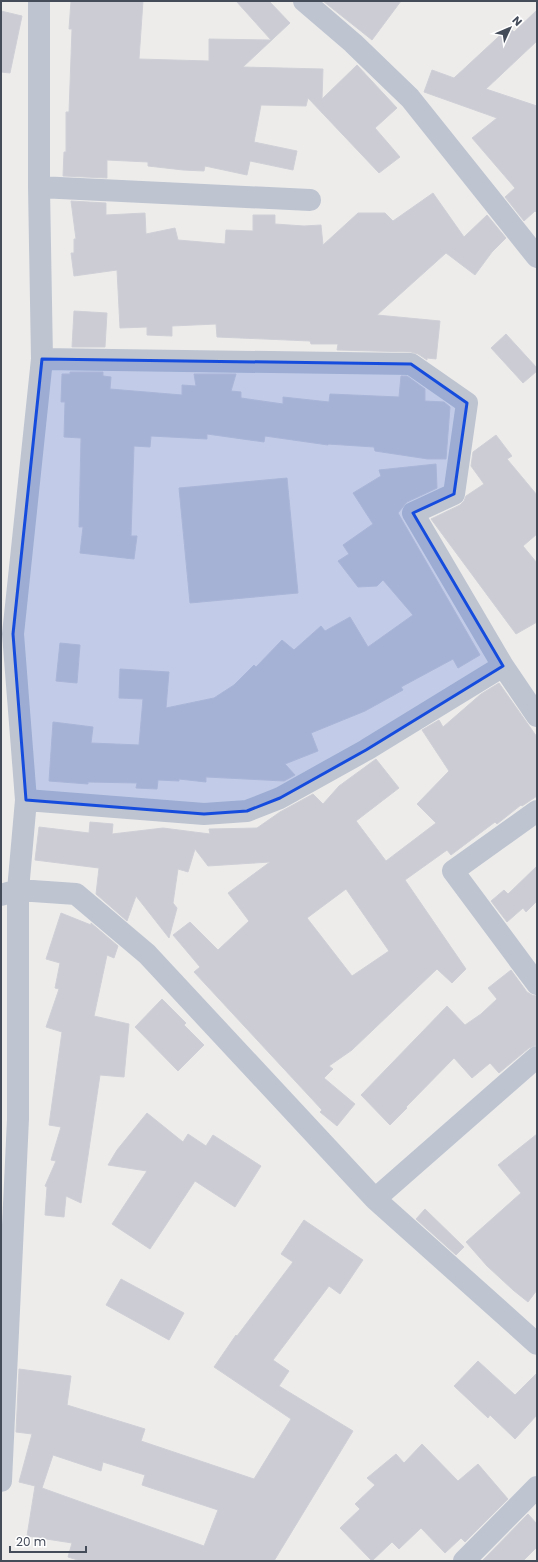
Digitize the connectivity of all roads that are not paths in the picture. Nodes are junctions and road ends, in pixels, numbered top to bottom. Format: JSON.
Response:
{"nodes":[{"id":1,"x":39,"y":1,"type":"edge"},
{"id":2,"x":304,"y":1,"type":"edge"},
{"id":3,"x":39,"y":187,"type":"junction"},
{"id":4,"x":310,"y":200,"type":"dead end"},
{"id":5,"x":537,"y":257,"type":"edge"},
{"id":6,"x":42,"y":359,"type":"junction"},
{"id":7,"x":7,"y":627,"type":"edge"},
{"id":8,"x":503,"y":666,"type":"junction"},
{"id":9,"x":537,"y":716,"type":"edge"},
{"id":10,"x":26,"y":800,"type":"junction"},
{"id":11,"x":537,"y":811,"type":"edge"},
{"id":12,"x":10,"y":893,"type":"edge"},
{"id":13,"x":537,"y":984,"type":"edge"},
{"id":14,"x":537,"y":1057,"type":"edge"},
{"id":15,"x":375,"y":1199,"type":"junction"},
{"id":16,"x":537,"y":1344,"type":"edge"},
{"id":17,"x":1,"y":1481,"type":"edge"},
{"id":18,"x":537,"y":1487,"type":"edge"},
{"id":19,"x":464,"y":1561,"type":"edge"}],
"edges":[{"from":1,"to":3,"type":"street"},
{"from":2,"to":5,"type":"street"},
{"from":3,"to":4,"type":"street"},
{"from":3,"to":6,"type":"street"},
{"from":6,"to":7,"type":"street"},
{"from":6,"to":8,"type":"street"},
{"from":7,"to":10,"type":"street"},
{"from":8,"to":9,"type":"street"},
{"from":8,"to":10,"type":"street"},
{"from":10,"to":12,"type":"street"},
{"from":11,"to":13,"type":"street"},
{"from":12,"to":15,"type":"street"},
{"from":12,"to":17,"type":"street"},
{"from":14,"to":15,"type":"street"},
{"from":15,"to":16,"type":"street"},
{"from":18,"to":19,"type":"street"}]}
